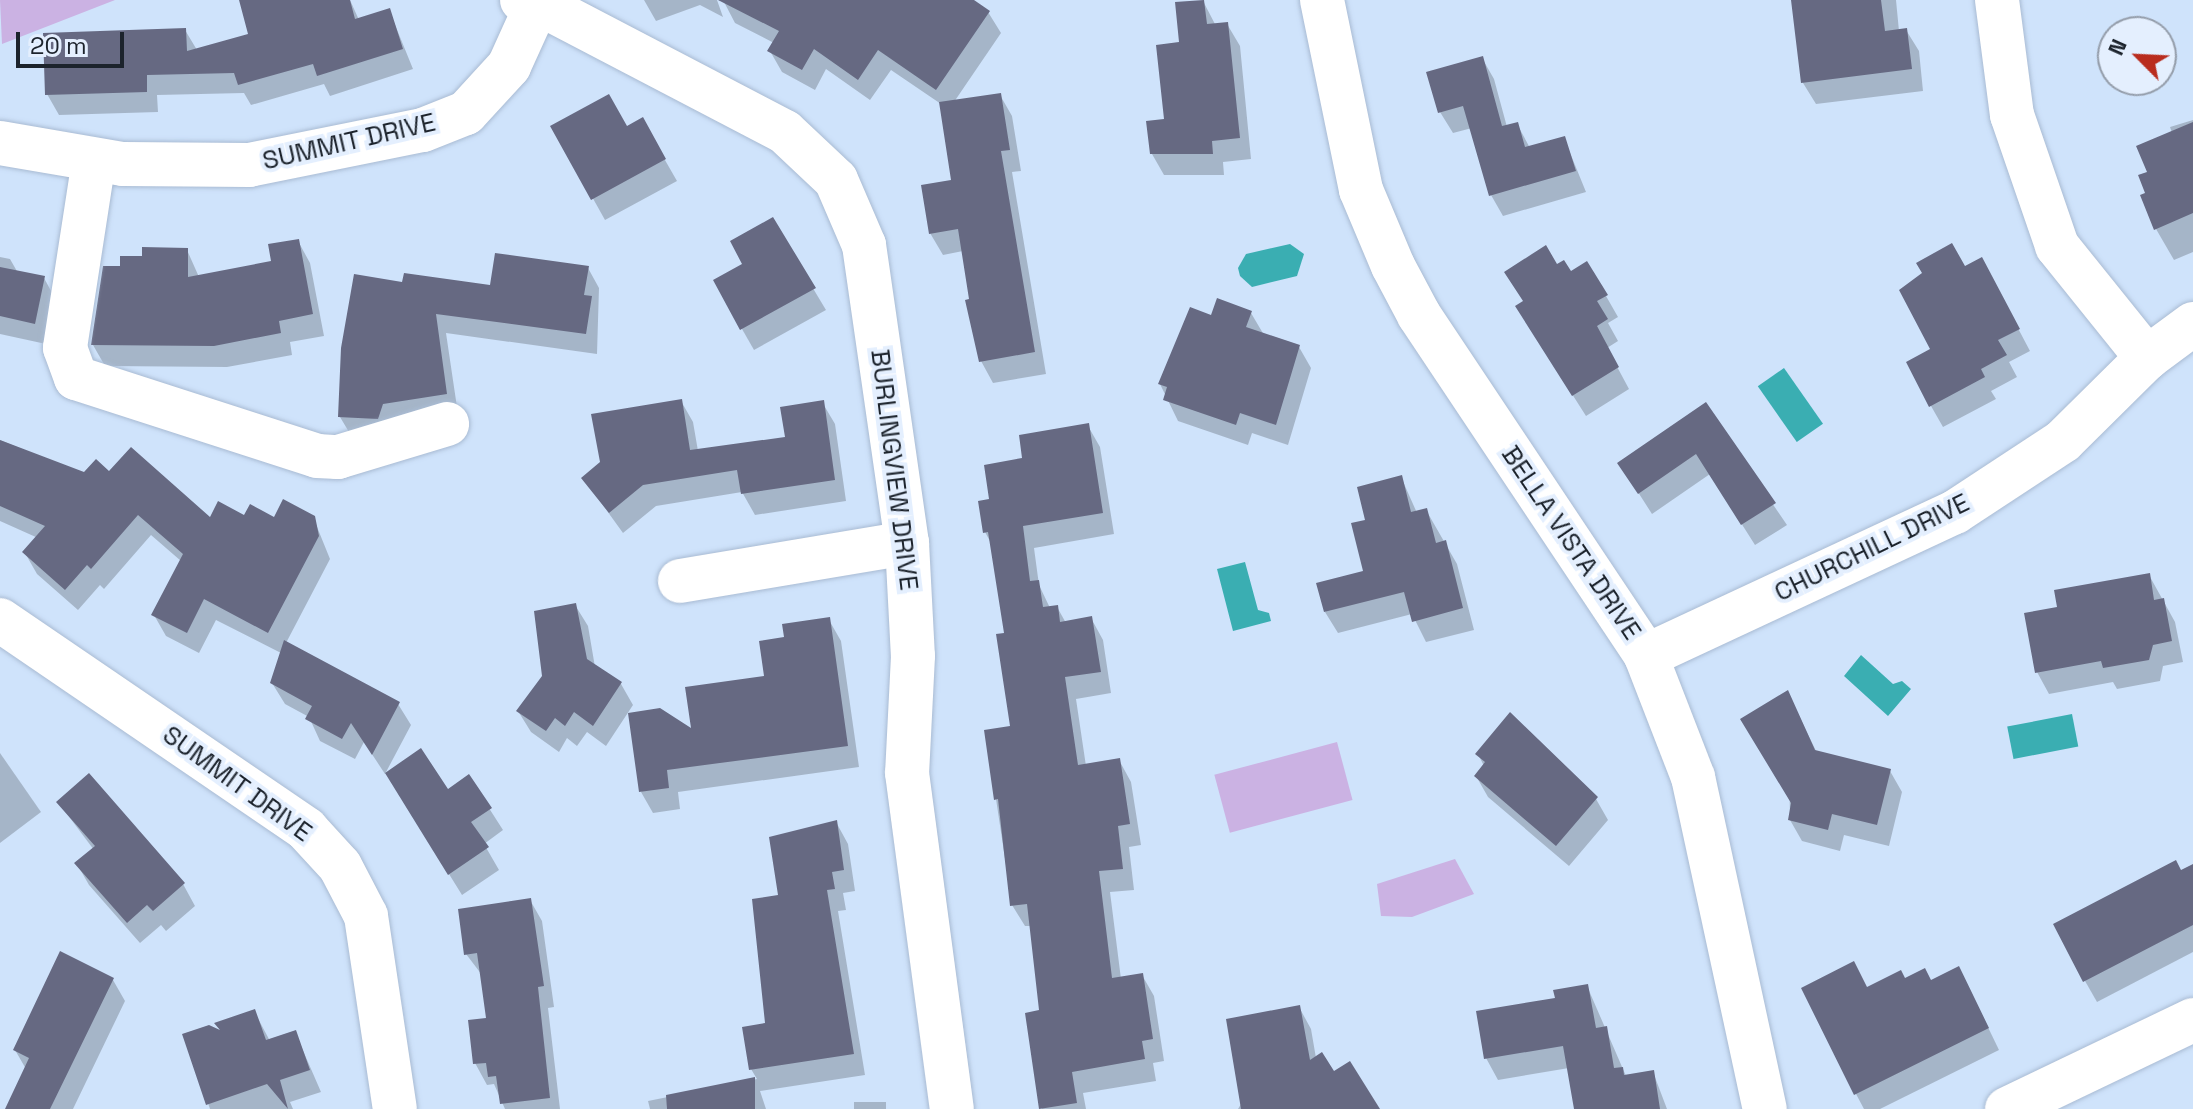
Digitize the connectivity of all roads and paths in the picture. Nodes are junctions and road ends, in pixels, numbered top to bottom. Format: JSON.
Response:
{"nodes":[{"id":1,"x":1322,"y":0,"type":"edge"},
{"id":2,"x":1997,"y":0,"type":"edge"},
{"id":3,"x":534,"y":1,"type":"edge"},
{"id":4,"x":0,"y":143,"type":"edge"},
{"id":5,"x":94,"y":160,"type":"junction"},
{"id":6,"x":2193,"y":324,"type":"edge"},
{"id":7,"x":2147,"y":358,"type":"junction"},
{"id":8,"x":447,"y":424,"type":"dead end"},
{"id":9,"x":907,"y":543,"type":"junction"},
{"id":10,"x":680,"y":581,"type":"dead end"},
{"id":11,"x":0,"y":620,"type":"edge"},
{"id":12,"x":1646,"y":656,"type":"junction"},
{"id":13,"x":2193,"y":1020,"type":"edge"},
{"id":14,"x":395,"y":1109,"type":"edge"},
{"id":15,"x":952,"y":1109,"type":"edge"},
{"id":16,"x":1765,"y":1109,"type":"edge"},
{"id":17,"x":2007,"y":1109,"type":"edge"}],
"edges":[{"from":1,"to":12,"type":"street","name":"BELLA VISTA DRIVE"},
{"from":2,"to":7,"type":"street"},
{"from":3,"to":5,"type":"street","name":"SUMMIT DRIVE"},
{"from":3,"to":9,"type":"street","name":"BURLINGVIEW DRIVE"},
{"from":4,"to":5,"type":"street","name":"SUMMIT DRIVE"},
{"from":5,"to":8,"type":"street"},
{"from":6,"to":7,"type":"street","name":"CHURCHILL DRIVE"},
{"from":7,"to":12,"type":"street","name":"CHURCHILL DRIVE"},
{"from":9,"to":10,"type":"street"},
{"from":9,"to":15,"type":"street","name":"BURLINGVIEW DRIVE"},
{"from":11,"to":14,"type":"street","name":"SUMMIT DRIVE"},
{"from":12,"to":16,"type":"street","name":"BELLA VISTA DRIVE"},
{"from":13,"to":17,"type":"street"}]}
